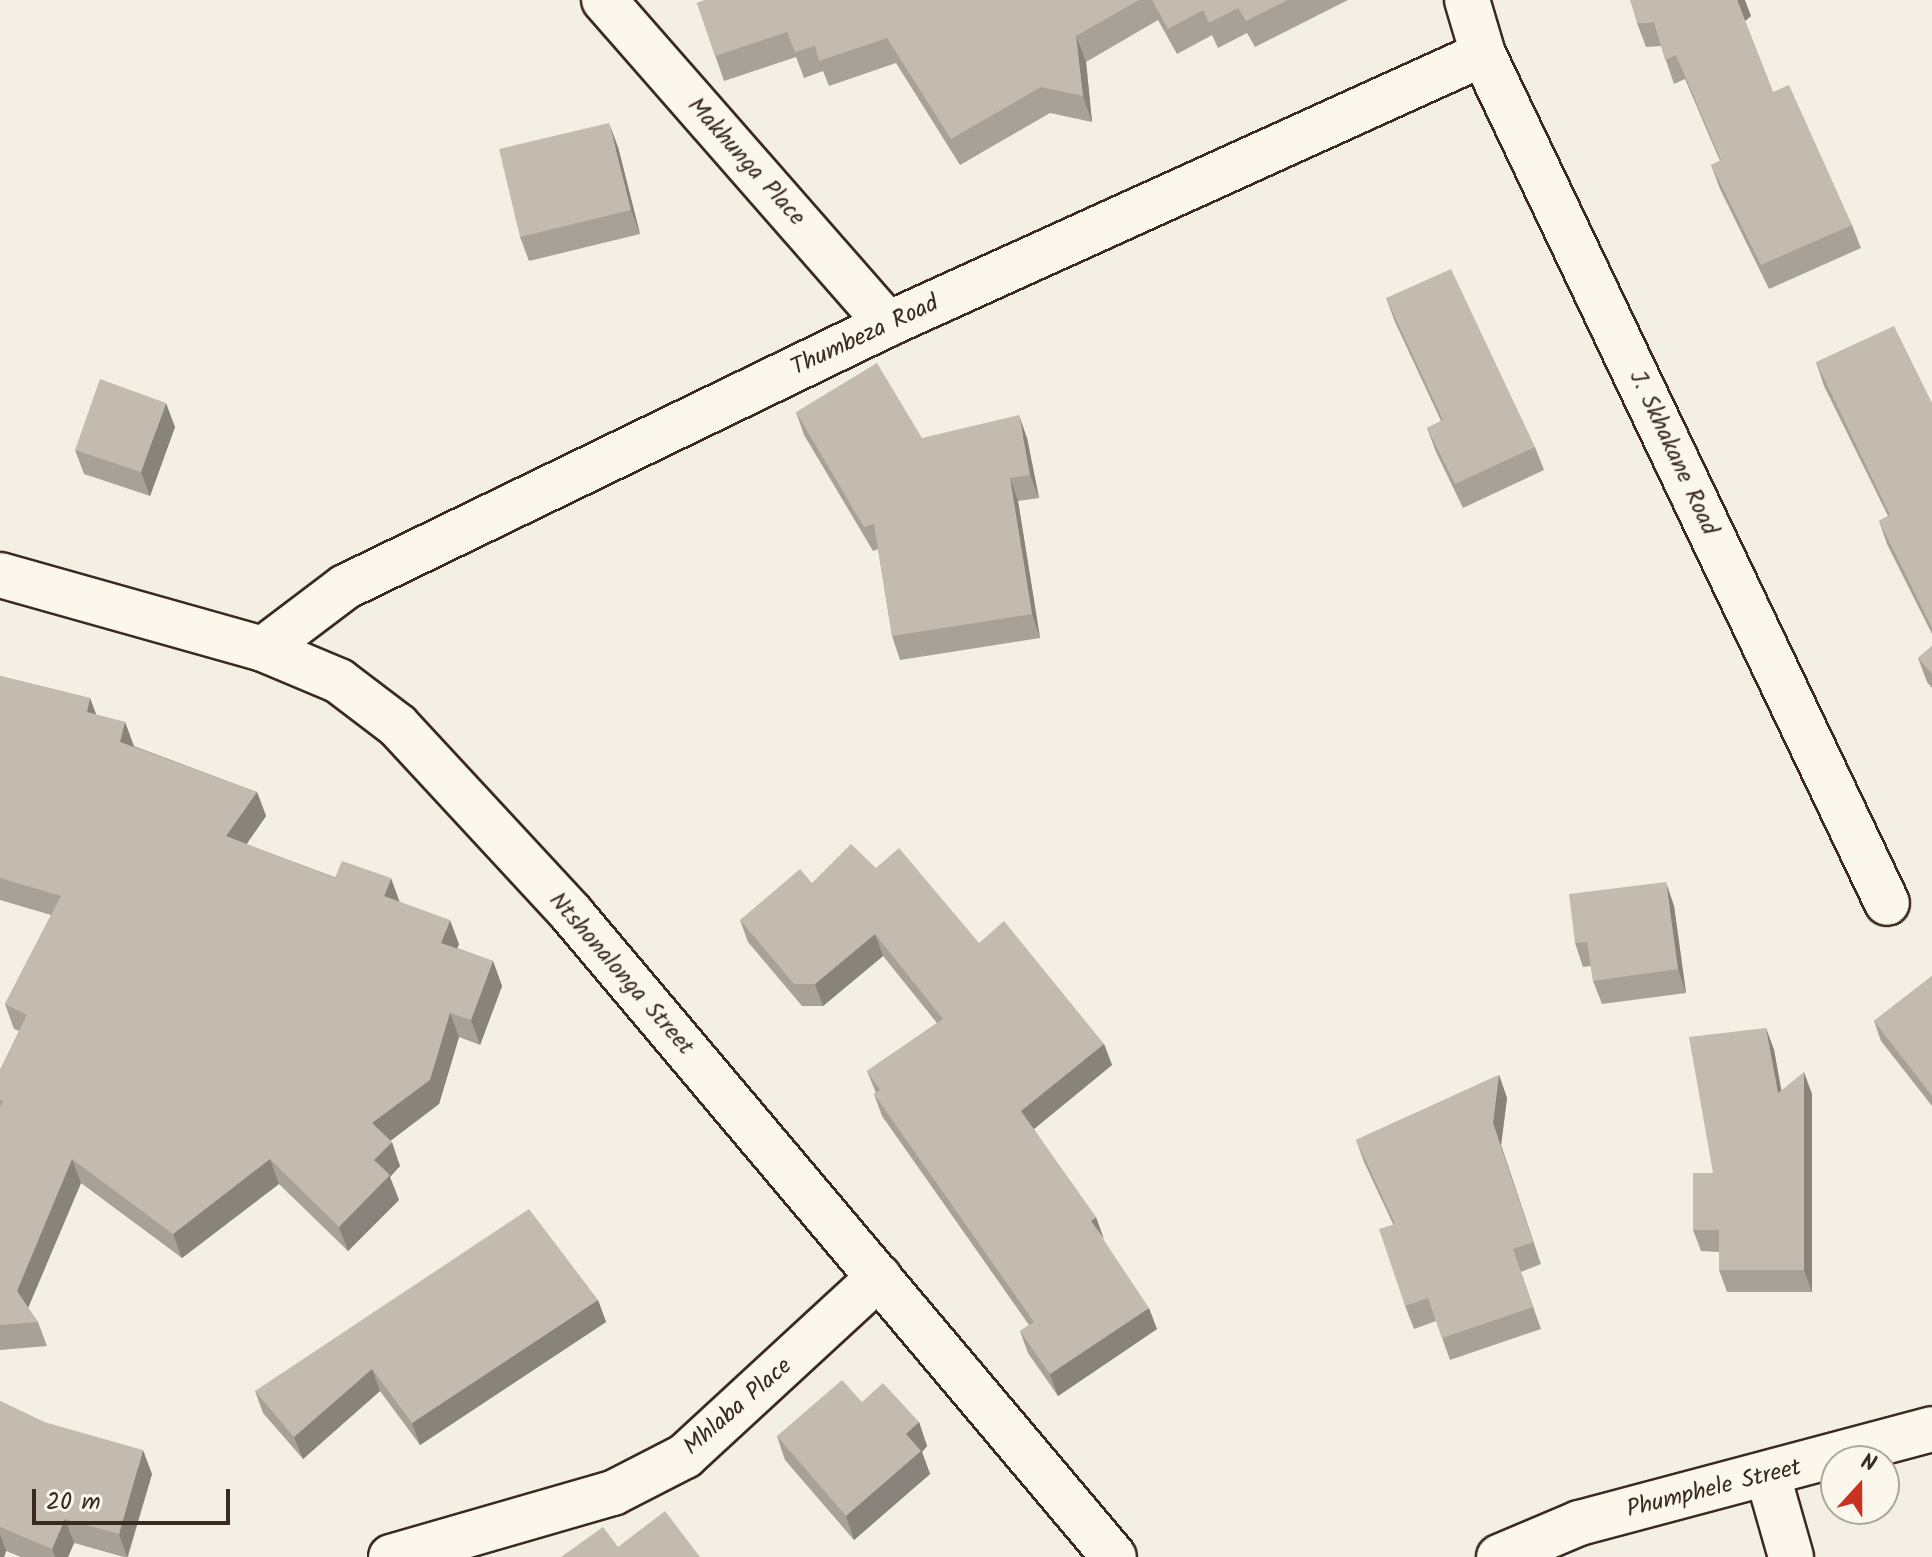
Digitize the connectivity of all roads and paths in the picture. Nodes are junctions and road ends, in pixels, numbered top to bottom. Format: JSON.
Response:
{"nodes":[{"id":1,"x":604,"y":0,"type":"edge"},
{"id":2,"x":1467,"y":0,"type":"edge"},
{"id":3,"x":1483,"y":54,"type":"junction"},
{"id":4,"x":888,"y":324,"type":"junction"},
{"id":5,"x":0,"y":575,"type":"edge"},
{"id":6,"x":263,"y":649,"type":"junction"},
{"id":7,"x":1887,"y":903,"type":"dead end"},
{"id":8,"x":879,"y":1277,"type":"junction"},
{"id":9,"x":1932,"y":1429,"type":"edge"},
{"id":10,"x":1768,"y":1476,"type":"junction"},
{"id":11,"x":391,"y":1557,"type":"edge"},
{"id":12,"x":1114,"y":1557,"type":"edge"},
{"id":13,"x":1499,"y":1557,"type":"edge"},
{"id":14,"x":1791,"y":1557,"type":"edge"}],
"edges":[{"from":1,"to":4,"type":"street","name":"Makhunga Place"},
{"from":2,"to":3,"type":"street","name":"J. Skhakane Road"},
{"from":3,"to":4,"type":"street","name":"Thumbeza Road"},
{"from":3,"to":7,"type":"street","name":"J. Skhakane Road"},
{"from":4,"to":6,"type":"street","name":"Thumbeza Road"},
{"from":5,"to":6,"type":"street","name":"Ntshonalonga Street"},
{"from":6,"to":8,"type":"street","name":"Ntshonalonga Street"},
{"from":8,"to":11,"type":"street","name":"Mhlaba Place"},
{"from":8,"to":12,"type":"street","name":"Ntshonalonga Street"},
{"from":9,"to":10,"type":"street","name":"Phumphele Street"},
{"from":10,"to":13,"type":"street","name":"Phumphele Street"},
{"from":10,"to":14,"type":"street"}]}
